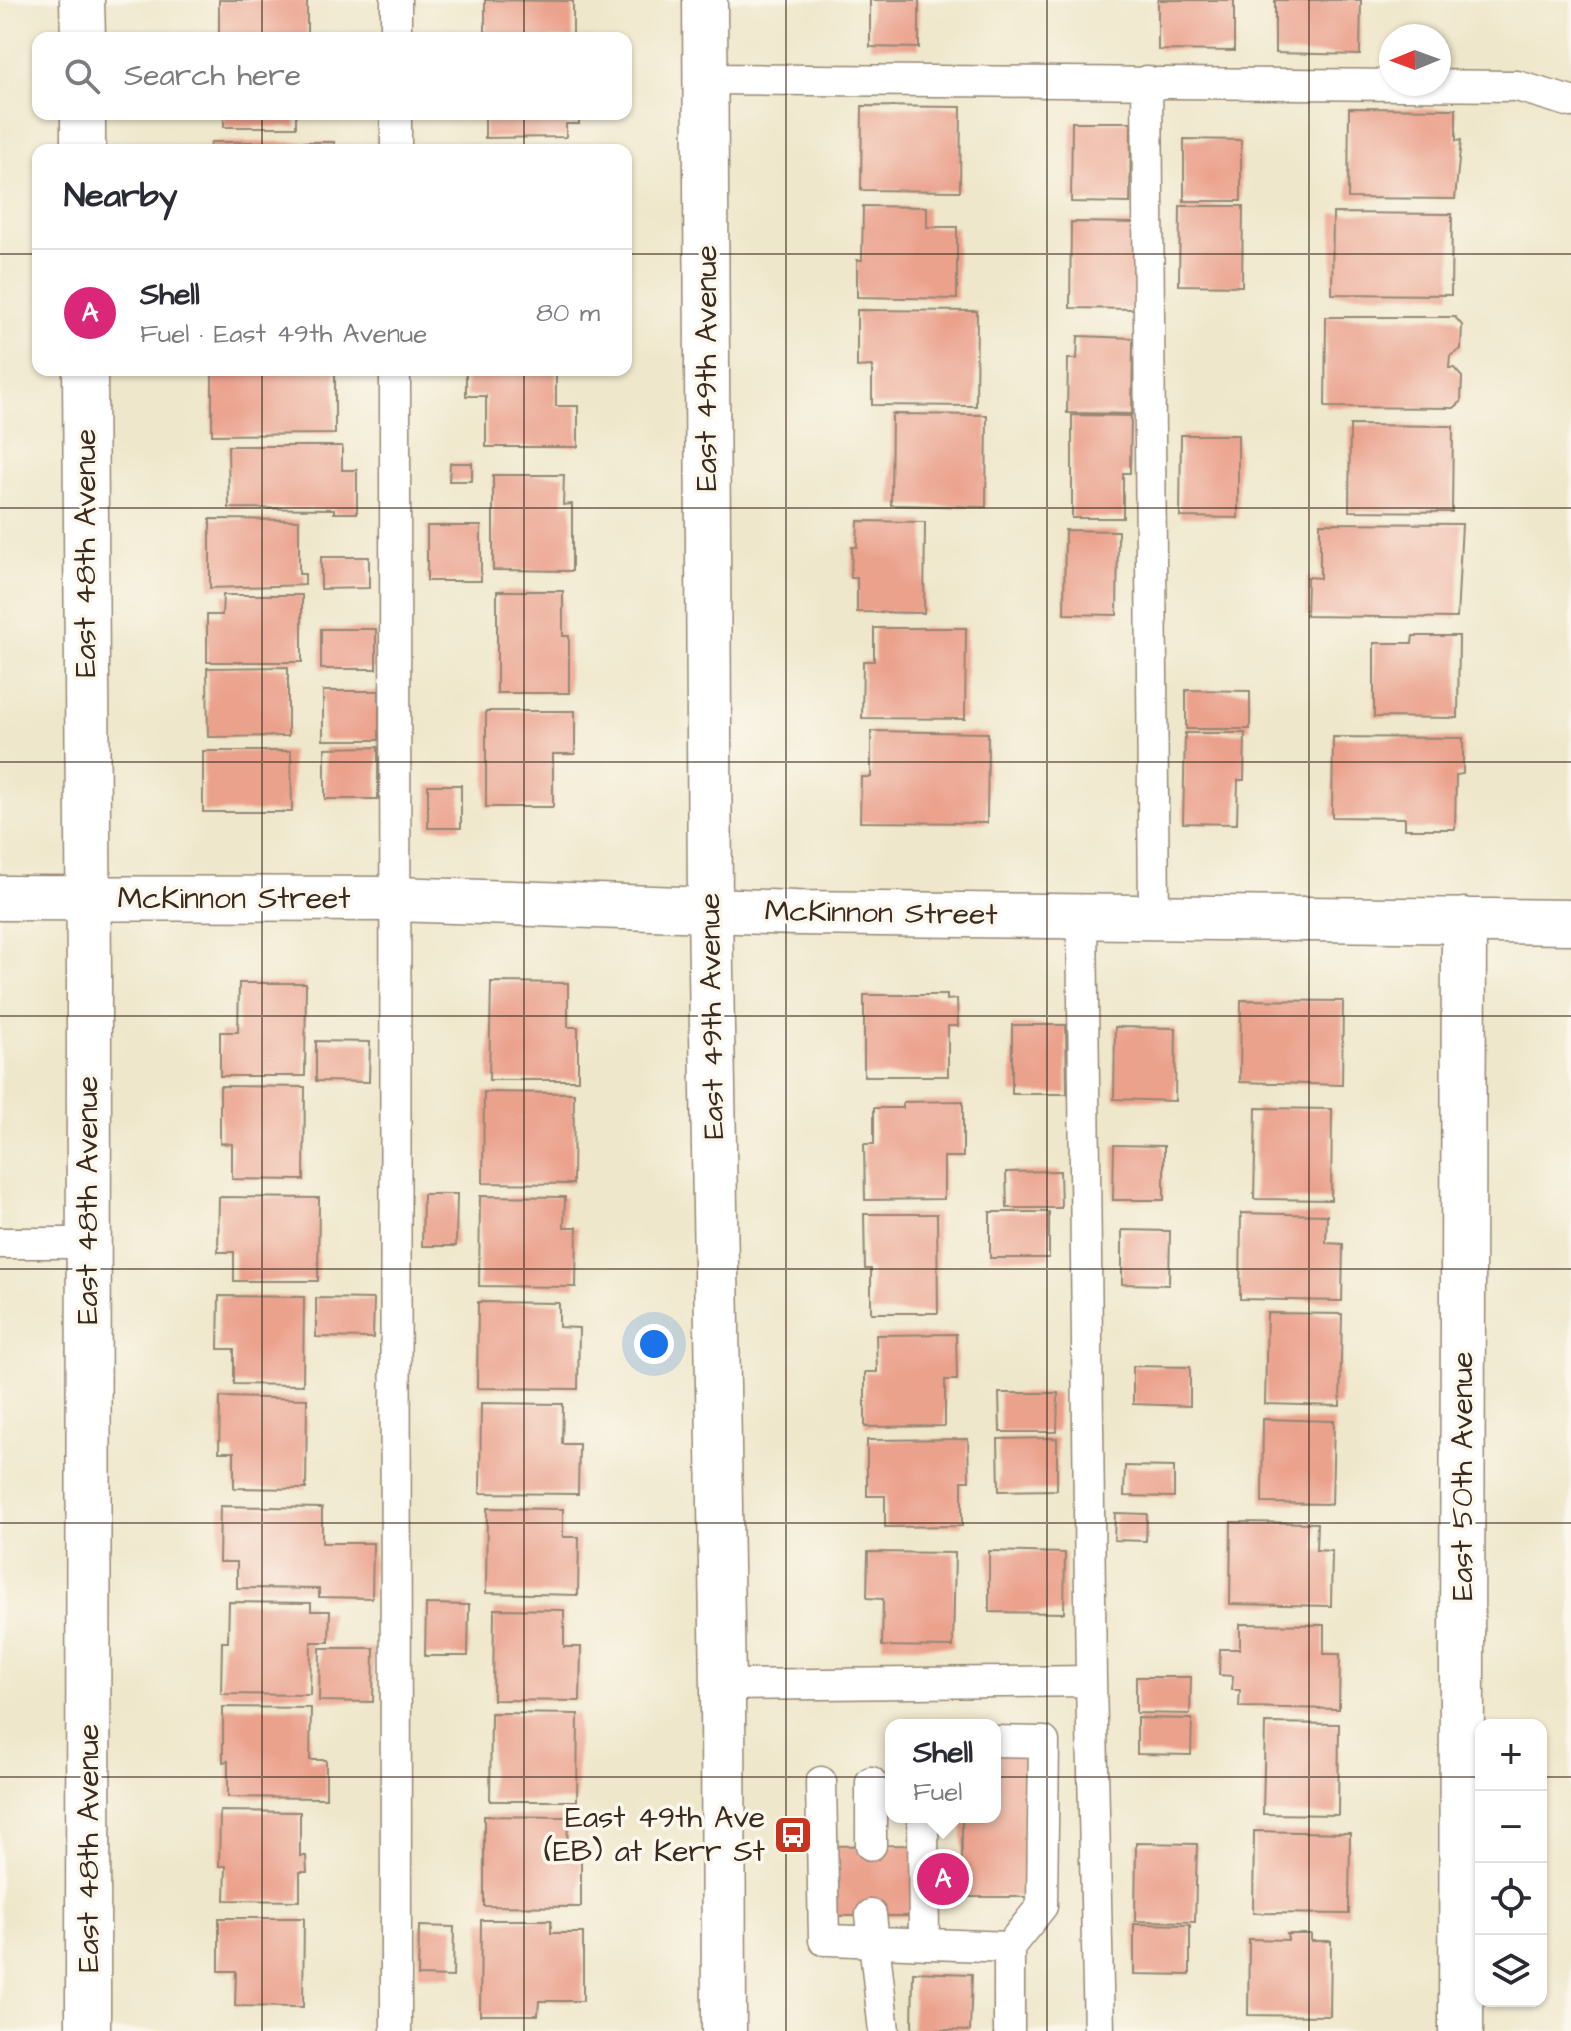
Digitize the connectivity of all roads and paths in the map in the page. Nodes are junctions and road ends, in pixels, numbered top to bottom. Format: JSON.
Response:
{"nodes":[{"id":1,"x":82,"y":0,"type":"edge"},
{"id":2,"x":396,"y":0,"type":"edge"},
{"id":3,"x":705,"y":0,"type":"edge"},
{"id":4,"x":83,"y":32,"type":"edge"},
{"id":5,"x":396,"y":32,"type":"edge"},
{"id":6,"x":706,"y":79,"type":"junction"},
{"id":7,"x":1147,"y":81,"type":"junction"},
{"id":8,"x":1571,"y":102,"type":"edge"},
{"id":9,"x":83,"y":120,"type":"edge"},
{"id":10,"x":396,"y":120,"type":"edge"},
{"id":11,"x":83,"y":144,"type":"edge"},
{"id":12,"x":396,"y":144,"type":"edge"},
{"id":13,"x":85,"y":376,"type":"edge"},
{"id":14,"x":395,"y":376,"type":"edge"},
{"id":15,"x":0,"y":898,"type":"edge"},
{"id":16,"x":88,"y":899,"type":"junction"},
{"id":17,"x":395,"y":899,"type":"junction"},
{"id":18,"x":710,"y":910,"type":"junction"},
{"id":19,"x":1082,"y":915,"type":"junction"},
{"id":20,"x":1154,"y":915,"type":"junction"},
{"id":21,"x":1464,"y":920,"type":"junction"},
{"id":22,"x":1571,"y":922,"type":"edge"},
{"id":23,"x":0,"y":1243,"type":"edge"},
{"id":24,"x":88,"y":1243,"type":"junction"},
{"id":25,"x":1091,"y":1681,"type":"junction"},
{"id":26,"x":723,"y":1685,"type":"junction"},
{"id":27,"x":1001,"y":1741,"type":"edge"},
{"id":28,"x":881,"y":1782,"type":"edge"},
{"id":29,"x":923,"y":1823,"type":"edge"},
{"id":30,"x":871,"y":1845,"type":"dead end"},
{"id":31,"x":872,"y":1928,"type":"junction"},
{"id":32,"x":924,"y":1944,"type":"junction"},
{"id":33,"x":1009,"y":1947,"type":"junction"},
{"id":34,"x":88,"y":2031,"type":"edge"},
{"id":35,"x":396,"y":2031,"type":"edge"},
{"id":36,"x":724,"y":2031,"type":"edge"},
{"id":37,"x":884,"y":2031,"type":"edge"},
{"id":38,"x":1009,"y":2031,"type":"edge"},
{"id":39,"x":1099,"y":2031,"type":"edge"},
{"id":40,"x":1461,"y":2031,"type":"edge"}],
"edges":[{"from":1,"to":4,"type":"street"},
{"from":2,"to":5,"type":"lane"},
{"from":3,"to":6,"type":"street","name":"East 49th Avenue"},
{"from":6,"to":7,"type":"lane"},
{"from":6,"to":18,"type":"street","name":"East 49th Avenue"},
{"from":7,"to":8,"type":"lane"},
{"from":7,"to":20,"type":"lane"},
{"from":9,"to":11,"type":"street"},
{"from":10,"to":12,"type":"lane"},
{"from":13,"to":16,"type":"street","name":"East 48th Avenue"},
{"from":14,"to":17,"type":"lane"},
{"from":15,"to":16,"type":"street","name":"McKinnon Street"},
{"from":16,"to":17,"type":"street","name":"McKinnon Street"},
{"from":16,"to":24,"type":"street","name":"East 48th Avenue"},
{"from":17,"to":18,"type":"street","name":"McKinnon Street"},
{"from":17,"to":35,"type":"lane"},
{"from":18,"to":19,"type":"street","name":"McKinnon Street"},
{"from":18,"to":26,"type":"street","name":"East 49th Avenue"},
{"from":19,"to":20,"type":"street","name":"McKinnon Street"},
{"from":19,"to":25,"type":"lane"},
{"from":20,"to":21,"type":"street","name":"McKinnon Street"},
{"from":21,"to":22,"type":"street","name":"McKinnon Street"},
{"from":21,"to":40,"type":"street","name":"East 50th Avenue"},
{"from":23,"to":24,"type":"lane"},
{"from":24,"to":34,"type":"street","name":"East 48th Avenue"},
{"from":25,"to":26,"type":"lane"},
{"from":25,"to":39,"type":"lane"},
{"from":26,"to":36,"type":"street","name":"East 49th Avenue"},
{"from":27,"to":33,"type":"lane"},
{"from":28,"to":30,"type":"lane"},
{"from":28,"to":31,"type":"lane"},
{"from":29,"to":32,"type":"lane"},
{"from":31,"to":32,"type":"lane"},
{"from":31,"to":37,"type":"lane"},
{"from":32,"to":33,"type":"lane"},
{"from":33,"to":38,"type":"lane"}]}
